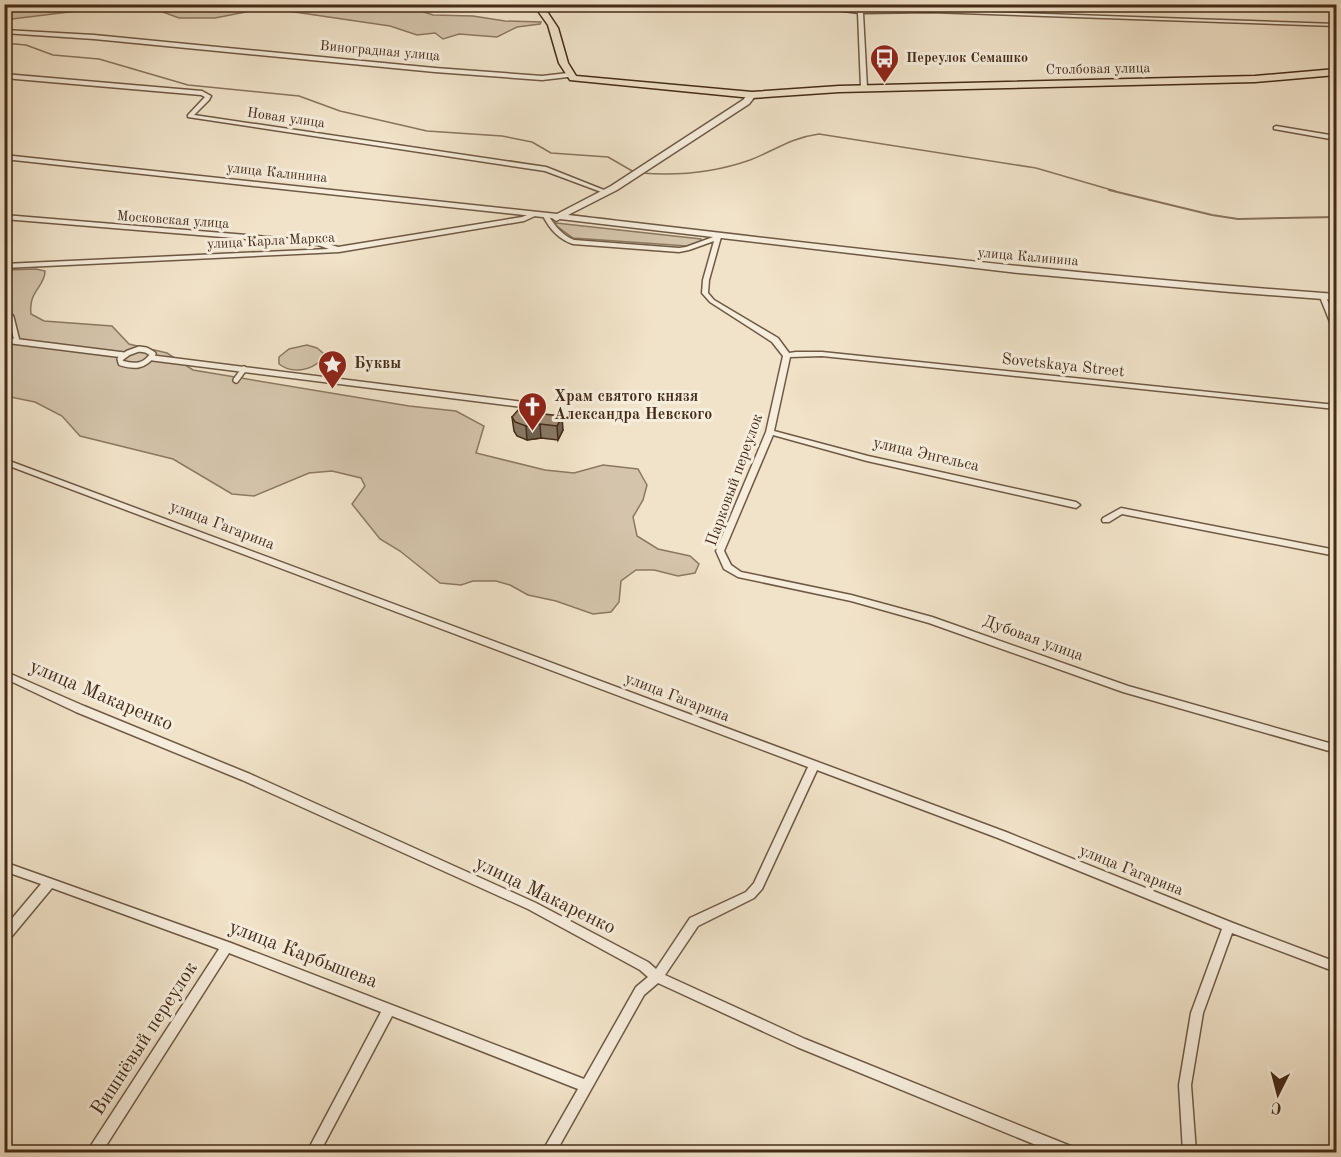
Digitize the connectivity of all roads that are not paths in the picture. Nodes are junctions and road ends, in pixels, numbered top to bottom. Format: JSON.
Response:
{"nodes":[{"id":1,"x":537,"y":4,"type":"edge"},
{"id":2,"x":743,"y":4,"type":"edge"},
{"id":3,"x":860,"y":12,"type":"junction"},
{"id":4,"x":1336,"y":25,"type":"edge"},
{"id":5,"x":4,"y":31,"type":"edge"},
{"id":6,"x":1336,"y":72,"type":"edge"},
{"id":7,"x":568,"y":75,"type":"junction"},
{"id":8,"x":4,"y":76,"type":"edge"},
{"id":9,"x":864,"y":88,"type":"junction"},
{"id":10,"x":752,"y":95,"type":"junction"},
{"id":11,"x":1276,"y":128,"type":"dead end"},
{"id":12,"x":1336,"y":138,"type":"edge"},
{"id":13,"x":4,"y":157,"type":"edge"},
{"id":14,"x":606,"y":192,"type":"junction"},
{"id":15,"x":534,"y":214,"type":"junction"},
{"id":16,"x":4,"y":217,"type":"edge"},
{"id":17,"x":551,"y":217,"type":"junction"},
{"id":18,"x":718,"y":237,"type":"junction"},
{"id":19,"x":339,"y":250,"type":"junction"},
{"id":20,"x":4,"y":266,"type":"edge"},
{"id":21,"x":1323,"y":297,"type":"junction"},
{"id":22,"x":1336,"y":297,"type":"edge"},
{"id":23,"x":4,"y":315,"type":"edge"},
{"id":24,"x":1336,"y":327,"type":"edge"},
{"id":25,"x":4,"y":340,"type":"edge"},
{"id":26,"x":17,"y":341,"type":"junction"},
{"id":27,"x":124,"y":354,"type":"junction"},
{"id":28,"x":788,"y":356,"type":"junction"},
{"id":29,"x":153,"y":358,"type":"junction"},
{"id":30,"x":244,"y":369,"type":"junction"},
{"id":31,"x":236,"y":380,"type":"dead end"},
{"id":32,"x":519,"y":404,"type":"dead end"},
{"id":33,"x":1336,"y":407,"type":"edge"},
{"id":34,"x":770,"y":432,"type":"junction"},
{"id":35,"x":4,"y":461,"type":"edge"},
{"id":36,"x":1076,"y":505,"type":"dead end"},
{"id":37,"x":1106,"y":520,"type":"dead end"},
{"id":38,"x":1336,"y":553,"type":"edge"},
{"id":39,"x":722,"y":560,"type":"joint"},
{"id":40,"x":4,"y":674,"type":"edge"},
{"id":41,"x":1336,"y":749,"type":"edge"},
{"id":42,"x":814,"y":766,"type":"junction"},
{"id":43,"x":4,"y":866,"type":"edge"},
{"id":44,"x":50,"y":882,"type":"junction"},
{"id":45,"x":1228,"y":927,"type":"junction"},
{"id":46,"x":4,"y":938,"type":"edge"},
{"id":47,"x":227,"y":947,"type":"junction"},
{"id":48,"x":1336,"y":967,"type":"edge"},
{"id":49,"x":657,"y":977,"type":"junction"},
{"id":50,"x":390,"y":1010,"type":"junction"},
{"id":51,"x":587,"y":1086,"type":"junction"},
{"id":52,"x":95,"y":1152,"type":"edge"},
{"id":53,"x":313,"y":1152,"type":"edge"},
{"id":54,"x":549,"y":1152,"type":"edge"},
{"id":55,"x":1068,"y":1152,"type":"edge"},
{"id":56,"x":1190,"y":1152,"type":"edge"}],
"edges":[{"from":1,"to":7,"type":"main road"},
{"from":2,"to":3,"type":"street"},
{"from":3,"to":4,"type":"street"},
{"from":3,"to":9,"type":"street"},
{"from":5,"to":7,"type":"street","name":"Виноградная улица"},
{"from":6,"to":9,"type":"main road","name":"Столбовая улица"},
{"from":7,"to":10,"type":"main road","name":"Виноградная улица"},
{"from":8,"to":14,"type":"street","name":"Новая улица"},
{"from":9,"to":10,"type":"main road","name":"Столбовая улица"},
{"from":10,"to":14,"type":"street"},
{"from":11,"to":12,"type":"street"},
{"from":13,"to":15,"type":"street","name":"улица Калинина"},
{"from":14,"to":17,"type":"street"},
{"from":15,"to":17,"type":"street","name":"улица Калинина"},
{"from":15,"to":19,"type":"street","name":"улица Карла Маркса"},
{"from":16,"to":19,"type":"street","name":"Московская улица"},
{"from":17,"to":18,"type":"street","name":"улица Калинина"},
{"from":17,"to":18,"type":"street","name":"улица Калинина"},
{"from":18,"to":21,"type":"street","name":"улица Калинина"},
{"from":18,"to":28,"type":"street"},
{"from":19,"to":20,"type":"street","name":"улица Карла Маркса"},
{"from":21,"to":22,"type":"street","name":"улица Калинина"},
{"from":21,"to":24,"type":"street"},
{"from":23,"to":26,"type":"street"},
{"from":25,"to":26,"type":"street"},
{"from":26,"to":27,"type":"street"},
{"from":27,"to":29,"type":"street"},
{"from":27,"to":29,"type":"street"},
{"from":28,"to":33,"type":"street","name":"Sovetskaya Street"},
{"from":28,"to":34,"type":"street","name":"Парковый переулок"},
{"from":29,"to":30,"type":"street"},
{"from":30,"to":31,"type":"street"},
{"from":30,"to":32,"type":"street"},
{"from":34,"to":36,"type":"street","name":"улица Энгельса"},
{"from":34,"to":39,"type":"street","name":"Парковый переулок"},
{"from":35,"to":42,"type":"street","name":"улица Гагарина"},
{"from":37,"to":38,"type":"street"},
{"from":39,"to":41,"type":"street","name":"Дубовая улица"},
{"from":40,"to":49,"type":"street","name":"улица Макаренко"},
{"from":42,"to":45,"type":"street","name":"улица Гагарина"},
{"from":42,"to":49,"type":"street"},
{"from":43,"to":44,"type":"street","name":"улица Карбышева"},
{"from":44,"to":46,"type":"street"},
{"from":44,"to":47,"type":"street","name":"улица Карбышева"},
{"from":45,"to":48,"type":"street","name":"улица Гагарина"},
{"from":45,"to":56,"type":"street"},
{"from":47,"to":50,"type":"street","name":"улица Карбышева"},
{"from":47,"to":52,"type":"street","name":"Вишнёвый переулок"},
{"from":49,"to":51,"type":"street"},
{"from":49,"to":55,"type":"street","name":"улица Макаренко"},
{"from":50,"to":51,"type":"street","name":"улица Карбышева"},
{"from":50,"to":53,"type":"street"},
{"from":51,"to":54,"type":"street"}]}
